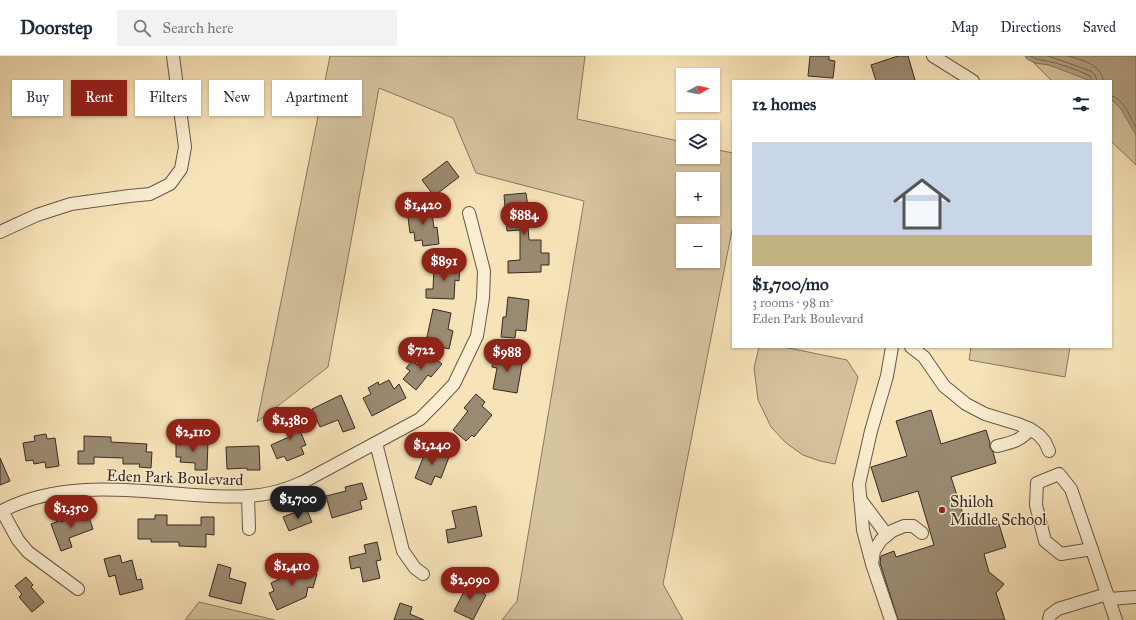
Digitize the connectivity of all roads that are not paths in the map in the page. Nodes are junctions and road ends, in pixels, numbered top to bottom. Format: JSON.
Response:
{"nodes":[{"id":1,"x":173,"y":56,"type":"edge"},
{"id":2,"x":934,"y":56,"type":"edge"},
{"id":3,"x":971,"y":80,"type":"edge"},
{"id":4,"x":469,"y":213,"type":"dead end"},
{"id":5,"x":0,"y":232,"type":"edge"},
{"id":6,"x":892,"y":348,"type":"edge"},
{"id":7,"x":914,"y":348,"type":"edge"},
{"id":8,"x":925,"y":352,"type":"edge"},
{"id":9,"x":1030,"y":430,"type":"junction"},
{"id":10,"x":376,"y":443,"type":"junction"},
{"id":11,"x":997,"y":446,"type":"dead end"},
{"id":12,"x":1049,"y":451,"type":"dead end"},
{"id":13,"x":248,"y":496,"type":"junction"},
{"id":14,"x":860,"y":499,"type":"junction"},
{"id":15,"x":1,"y":511,"type":"edge"},
{"id":16,"x":249,"y":529,"type":"dead end"},
{"id":17,"x":922,"y":532,"type":"dead end"},
{"id":18,"x":887,"y":535,"type":"junction"},
{"id":19,"x":1092,"y":549,"type":"junction"},
{"id":20,"x":872,"y":564,"type":"junction"},
{"id":21,"x":423,"y":574,"type":"dead end"},
{"id":22,"x":78,"y":589,"type":"dead end"},
{"id":23,"x":1108,"y":597,"type":"junction"},
{"id":24,"x":1136,"y":597,"type":"edge"},
{"id":25,"x":891,"y":620,"type":"edge"},
{"id":26,"x":1049,"y":620,"type":"edge"},
{"id":27,"x":1116,"y":620,"type":"edge"}],
"edges":[{"from":1,"to":5,"type":"street"},
{"from":2,"to":3,"type":"street"},
{"from":4,"to":10,"type":"street","name":"Eden Park Boulevard"},
{"from":6,"to":14,"type":"street"},
{"from":7,"to":8,"type":"street"},
{"from":8,"to":9,"type":"street"},
{"from":9,"to":11,"type":"street"},
{"from":9,"to":12,"type":"street"},
{"from":10,"to":13,"type":"street","name":"Eden Park Boulevard"},
{"from":10,"to":21,"type":"street"},
{"from":13,"to":15,"type":"street","name":"Eden Park Boulevard"},
{"from":13,"to":16,"type":"street"},
{"from":14,"to":18,"type":"street"},
{"from":14,"to":20,"type":"street"},
{"from":15,"to":22,"type":"street"},
{"from":17,"to":18,"type":"street"},
{"from":18,"to":20,"type":"street"},
{"from":19,"to":19,"type":"street"},
{"from":19,"to":23,"type":"street"},
{"from":20,"to":25,"type":"street"},
{"from":23,"to":24,"type":"street"},
{"from":23,"to":26,"type":"street"},
{"from":23,"to":27,"type":"street"}]}
